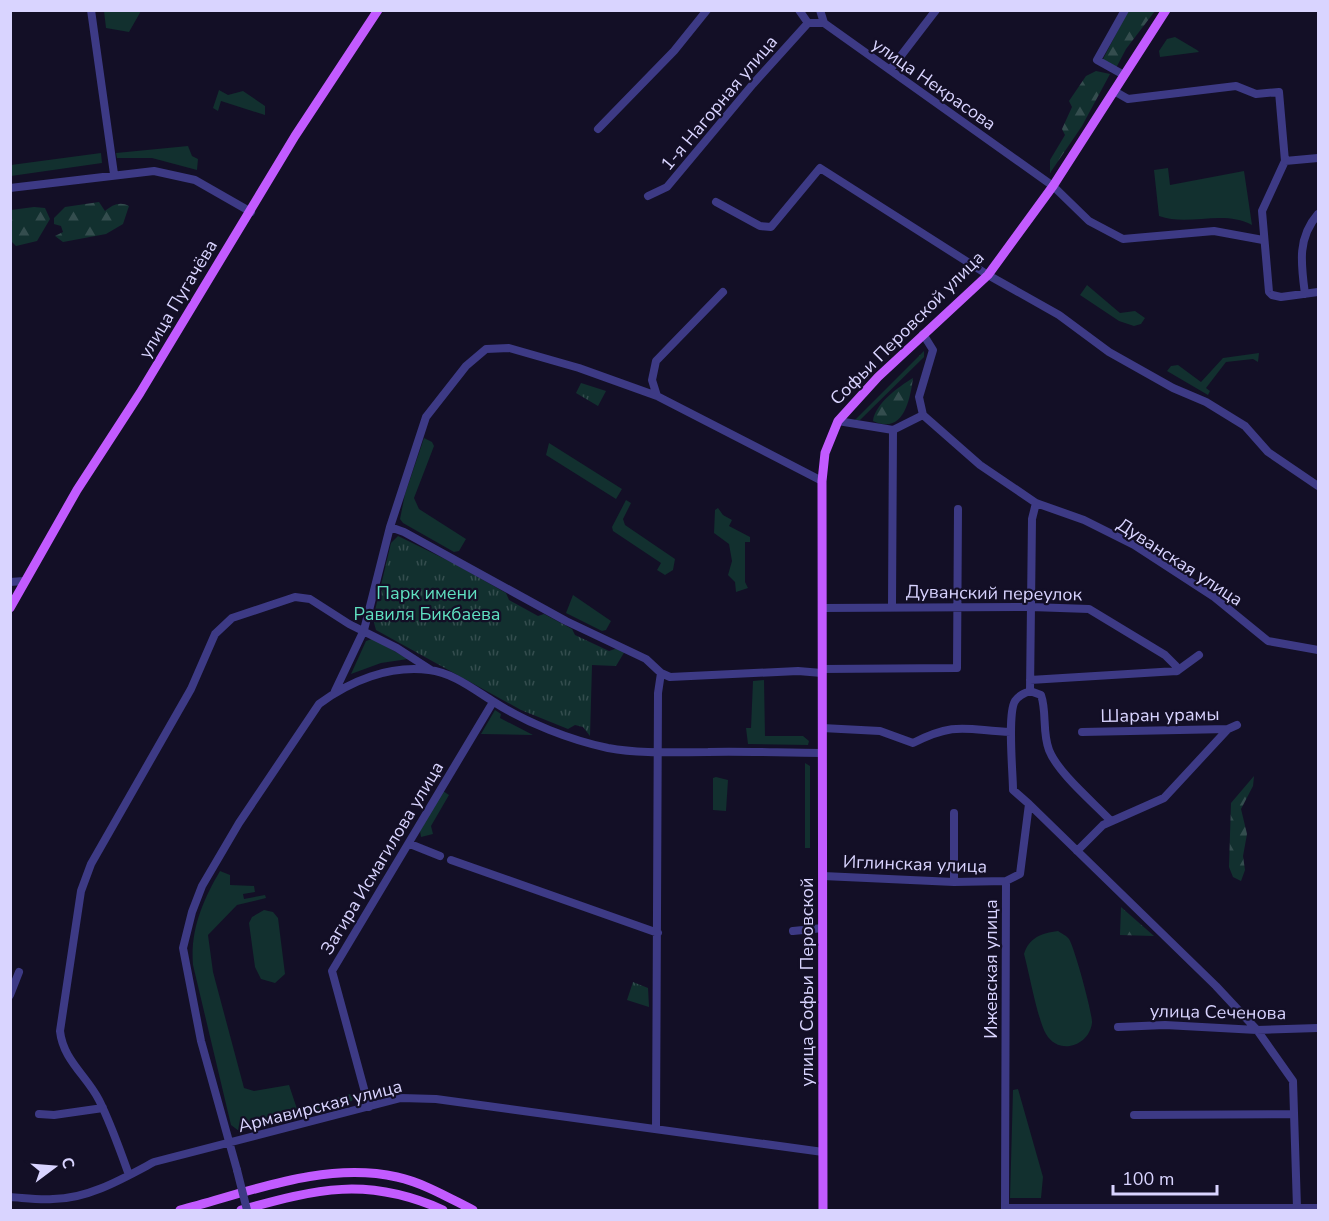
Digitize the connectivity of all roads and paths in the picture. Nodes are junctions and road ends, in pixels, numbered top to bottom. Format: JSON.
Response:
{"nodes":[{"id":1,"x":91,"y":10,"type":"edge"},
{"id":2,"x":378,"y":10,"type":"edge"},
{"id":3,"x":707,"y":10,"type":"edge"},
{"id":4,"x":799,"y":10,"type":"edge"},
{"id":5,"x":820,"y":10,"type":"edge"},
{"id":6,"x":936,"y":10,"type":"edge"},
{"id":7,"x":1125,"y":10,"type":"edge"},
{"id":8,"x":1166,"y":10,"type":"edge"},
{"id":9,"x":808,"y":23,"type":"junction"},
{"id":10,"x":824,"y":23,"type":"junction"},
{"id":11,"x":890,"y":70,"type":"junction"},
{"id":12,"x":1124,"y":75,"type":"junction"},
{"id":13,"x":1114,"y":91,"type":"junction"},
{"id":14,"x":598,"y":129,"type":"dead end"},
{"id":15,"x":1318,"y":158,"type":"edge"},
{"id":16,"x":1285,"y":161,"type":"junction"},
{"id":17,"x":114,"y":174,"type":"junction"},
{"id":18,"x":1053,"y":186,"type":"junction"},
{"id":19,"x":10,"y":188,"type":"edge"},
{"id":20,"x":648,"y":196,"type":"dead end"},
{"id":21,"x":716,"y":202,"type":"dead end"},
{"id":22,"x":251,"y":212,"type":"junction"},
{"id":23,"x":1318,"y":214,"type":"edge"},
{"id":24,"x":1263,"y":240,"type":"junction"},
{"id":25,"x":988,"y":275,"type":"junction"},
{"id":26,"x":723,"y":292,"type":"dead end"},
{"id":27,"x":1318,"y":292,"type":"edge"},
{"id":28,"x":1305,"y":294,"type":"junction"},
{"id":29,"x":923,"y":334,"type":"junction"},
{"id":30,"x":657,"y":396,"type":"junction"},
{"id":31,"x":923,"y":415,"type":"junction"},
{"id":32,"x":838,"y":421,"type":"junction"},
{"id":33,"x":893,"y":430,"type":"junction"},
{"id":34,"x":822,"y":481,"type":"junction"},
{"id":35,"x":1318,"y":486,"type":"edge"},
{"id":36,"x":1036,"y":503,"type":"junction"},
{"id":37,"x":958,"y":508,"type":"dead end"},
{"id":38,"x":390,"y":527,"type":"junction"},
{"id":39,"x":10,"y":582,"type":"edge"},
{"id":40,"x":24,"y":582,"type":"junction"},
{"id":41,"x":892,"y":606,"type":"junction"},
{"id":42,"x":958,"y":607,"type":"junction"},
{"id":43,"x":1031,"y":607,"type":"junction"},
{"id":44,"x":10,"y":608,"type":"edge"},
{"id":45,"x":822,"y":608,"type":"junction"},
{"id":46,"x":364,"y":630,"type":"junction"},
{"id":47,"x":1318,"y":650,"type":"edge"},
{"id":48,"x":1199,"y":655,"type":"dead end"},
{"id":49,"x":431,"y":670,"type":"junction"},
{"id":50,"x":822,"y":671,"type":"junction"},
{"id":51,"x":1177,"y":671,"type":"junction"},
{"id":52,"x":661,"y":673,"type":"junction"},
{"id":53,"x":1030,"y":680,"type":"junction"},
{"id":54,"x":1030,"y":691,"type":"junction"},
{"id":55,"x":334,"y":693,"type":"junction"},
{"id":56,"x":494,"y":702,"type":"junction"},
{"id":57,"x":1238,"y":725,"type":"dead end"},
{"id":58,"x":822,"y":728,"type":"junction"},
{"id":59,"x":1228,"y":729,"type":"junction"},
{"id":60,"x":1011,"y":732,"type":"junction"},
{"id":61,"x":1082,"y":732,"type":"dead end"},
{"id":62,"x":659,"y":753,"type":"junction"},
{"id":63,"x":822,"y":753,"type":"junction"},
{"id":64,"x":1029,"y":804,"type":"junction"},
{"id":65,"x":954,"y":813,"type":"dead end"},
{"id":66,"x":1111,"y":821,"type":"junction"},
{"id":67,"x":410,"y":844,"type":"junction"},
{"id":68,"x":1077,"y":851,"type":"junction"},
{"id":69,"x":440,"y":856,"type":"dead end"},
{"id":70,"x":451,"y":860,"type":"dead end"},
{"id":71,"x":823,"y":876,"type":"junction"},
{"id":72,"x":1006,"y":881,"type":"junction"},
{"id":73,"x":954,"y":882,"type":"junction"},
{"id":74,"x":823,"y":928,"type":"junction"},
{"id":75,"x":793,"y":931,"type":"dead end"},
{"id":76,"x":658,"y":933,"type":"junction"},
{"id":77,"x":19,"y":972,"type":"dead end"},
{"id":78,"x":10,"y":995,"type":"edge"},
{"id":79,"x":1118,"y":1027,"type":"dead end"},
{"id":80,"x":1318,"y":1028,"type":"edge"},
{"id":81,"x":1257,"y":1030,"type":"junction"},
{"id":82,"x":369,"y":1107,"type":"junction"},
{"id":83,"x":103,"y":1108,"type":"junction"},
{"id":84,"x":39,"y":1114,"type":"dead end"},
{"id":85,"x":1134,"y":1114,"type":"dead end"},
{"id":86,"x":1294,"y":1114,"type":"junction"},
{"id":87,"x":656,"y":1129,"type":"junction"},
{"id":88,"x":230,"y":1144,"type":"junction"},
{"id":89,"x":823,"y":1152,"type":"junction"},
{"id":90,"x":129,"y":1175,"type":"junction"},
{"id":91,"x":10,"y":1197,"type":"edge"},
{"id":92,"x":1297,"y":1208,"type":"junction"},
{"id":93,"x":1318,"y":1208,"type":"edge"},
{"id":94,"x":1006,"y":1209,"type":"edge"},
{"id":95,"x":180,"y":1210,"type":"edge"},
{"id":96,"x":241,"y":1210,"type":"edge"},
{"id":97,"x":248,"y":1210,"type":"edge"},
{"id":98,"x":443,"y":1210,"type":"edge"},
{"id":99,"x":473,"y":1210,"type":"edge"},
{"id":100,"x":824,"y":1210,"type":"edge"}],
"edges":[{"from":1,"to":17,"type":"street"},
{"from":2,"to":22,"type":"main road","name":"улица Пугачёва"},
{"from":3,"to":14,"type":"street"},
{"from":4,"to":9,"type":"street"},
{"from":5,"to":10,"type":"street"},
{"from":6,"to":11,"type":"street"},
{"from":7,"to":12,"type":"street"},
{"from":8,"to":12,"type":"main road","name":"Софьи Перовской улица"},
{"from":9,"to":10,"type":"street"},
{"from":9,"to":20,"type":"street","name":"1-я Нагорная улица"},
{"from":10,"to":11,"type":"street","name":"улица Некрасова"},
{"from":11,"to":18,"type":"street","name":"улица Некрасова"},
{"from":12,"to":13,"type":"main road","name":"Софьи Перовской улица"},
{"from":13,"to":16,"type":"street"},
{"from":13,"to":18,"type":"main road","name":"Софьи Перовской улица"},
{"from":15,"to":16,"type":"street"},
{"from":16,"to":24,"type":"street"},
{"from":17,"to":19,"type":"street"},
{"from":17,"to":22,"type":"street"},
{"from":18,"to":24,"type":"street","name":"улица Некрасова"},
{"from":18,"to":25,"type":"main road","name":"Софьи Перовской улица"},
{"from":21,"to":25,"type":"street"},
{"from":22,"to":40,"type":"main road","name":"улица Пугачёва"},
{"from":23,"to":28,"type":"street"},
{"from":24,"to":28,"type":"street"},
{"from":25,"to":29,"type":"main road","name":"Софьи Перовской улица"},
{"from":25,"to":35,"type":"street"},
{"from":26,"to":30,"type":"street"},
{"from":27,"to":28,"type":"street"},
{"from":29,"to":31,"type":"street"},
{"from":29,"to":32,"type":"main road","name":"Софьи Перовской улица"},
{"from":30,"to":34,"type":"street"},
{"from":30,"to":38,"type":"street"},
{"from":31,"to":33,"type":"street"},
{"from":31,"to":36,"type":"street","name":"Дуванская улица"},
{"from":32,"to":33,"type":"street"},
{"from":32,"to":34,"type":"main road","name":"Софьи Перовской улица"},
{"from":33,"to":41,"type":"street"},
{"from":34,"to":45,"type":"main road","name":"Софьи Перовской улица"},
{"from":36,"to":43,"type":"street"},
{"from":36,"to":47,"type":"street","name":"Дуванская улица"},
{"from":37,"to":42,"type":"street"},
{"from":38,"to":46,"type":"street"},
{"from":38,"to":52,"type":"street"},
{"from":39,"to":40,"type":"street"},
{"from":40,"to":44,"type":"main road","name":"улица Пугачёва"},
{"from":41,"to":42,"type":"street","name":"Дуванский переулок"},
{"from":41,"to":45,"type":"street","name":"Дуванский переулок"},
{"from":42,"to":43,"type":"street","name":"Дуванский переулок"},
{"from":42,"to":50,"type":"street"},
{"from":43,"to":51,"type":"street","name":"Дуванский переулок"},
{"from":43,"to":53,"type":"street"},
{"from":45,"to":50,"type":"main road","name":"Софьи Перовской улица"},
{"from":46,"to":49,"type":"street"},
{"from":46,"to":55,"type":"street"},
{"from":46,"to":83,"type":"street"},
{"from":48,"to":51,"type":"street"},
{"from":49,"to":55,"type":"street"},
{"from":49,"to":56,"type":"street"},
{"from":50,"to":52,"type":"street"},
{"from":50,"to":58,"type":"main road","name":"Софьи Перовской улица"},
{"from":51,"to":53,"type":"street"},
{"from":52,"to":62,"type":"street"},
{"from":53,"to":54,"type":"street"},
{"from":54,"to":60,"type":"street"},
{"from":54,"to":66,"type":"street"},
{"from":55,"to":88,"type":"street"},
{"from":56,"to":62,"type":"street"},
{"from":56,"to":67,"type":"street","name":"Загира Исмагилова улица"},
{"from":57,"to":59,"type":"street","name":"Шаран урамы"},
{"from":58,"to":60,"type":"street"},
{"from":58,"to":63,"type":"main road","name":"Софьи Перовской улица"},
{"from":59,"to":61,"type":"street","name":"Шаран урамы"},
{"from":59,"to":66,"type":"street"},
{"from":60,"to":64,"type":"street"},
{"from":62,"to":63,"type":"street"},
{"from":62,"to":76,"type":"street"},
{"from":63,"to":71,"type":"main road","name":"улица Софьи Перовской"},
{"from":64,"to":68,"type":"street"},
{"from":64,"to":72,"type":"street","name":"Ижевская улица"},
{"from":65,"to":73,"type":"street"},
{"from":66,"to":68,"type":"street"},
{"from":67,"to":69,"type":"street"},
{"from":67,"to":82,"type":"street","name":"Загира Исмагилова улица"},
{"from":68,"to":81,"type":"street"},
{"from":70,"to":76,"type":"street"},
{"from":71,"to":73,"type":"street","name":"Иглинская улица"},
{"from":71,"to":74,"type":"main road","name":"улица Софьи Перовской"},
{"from":72,"to":73,"type":"street","name":"Иглинская улица"},
{"from":72,"to":94,"type":"street","name":"Ижевская улица"},
{"from":74,"to":75,"type":"street"},
{"from":74,"to":89,"type":"main road","name":"улица Софьи Перовской"},
{"from":76,"to":87,"type":"street"},
{"from":77,"to":78,"type":"street"},
{"from":79,"to":81,"type":"street","name":"улица Сеченова"},
{"from":80,"to":81,"type":"street","name":"улица Сеченова"},
{"from":81,"to":86,"type":"street"},
{"from":82,"to":87,"type":"street","name":"Армавирская улица"},
{"from":82,"to":88,"type":"street","name":"Армавирская улица"},
{"from":83,"to":84,"type":"street"},
{"from":83,"to":90,"type":"street"},
{"from":85,"to":86,"type":"street"},
{"from":86,"to":92,"type":"street"},
{"from":87,"to":89,"type":"street","name":"Армавирская улица"},
{"from":88,"to":90,"type":"street","name":"Армавирская улица"},
{"from":88,"to":97,"type":"street","bridge":true},
{"from":89,"to":100,"type":"main road","name":"улица Софьи Перовской"},
{"from":90,"to":91,"type":"street","name":"Армавирская улица"},
{"from":92,"to":93,"type":"street"},
{"from":92,"to":94,"type":"street"},
{"from":95,"to":99,"type":"main road"},
{"from":96,"to":98,"type":"main road"}]}
